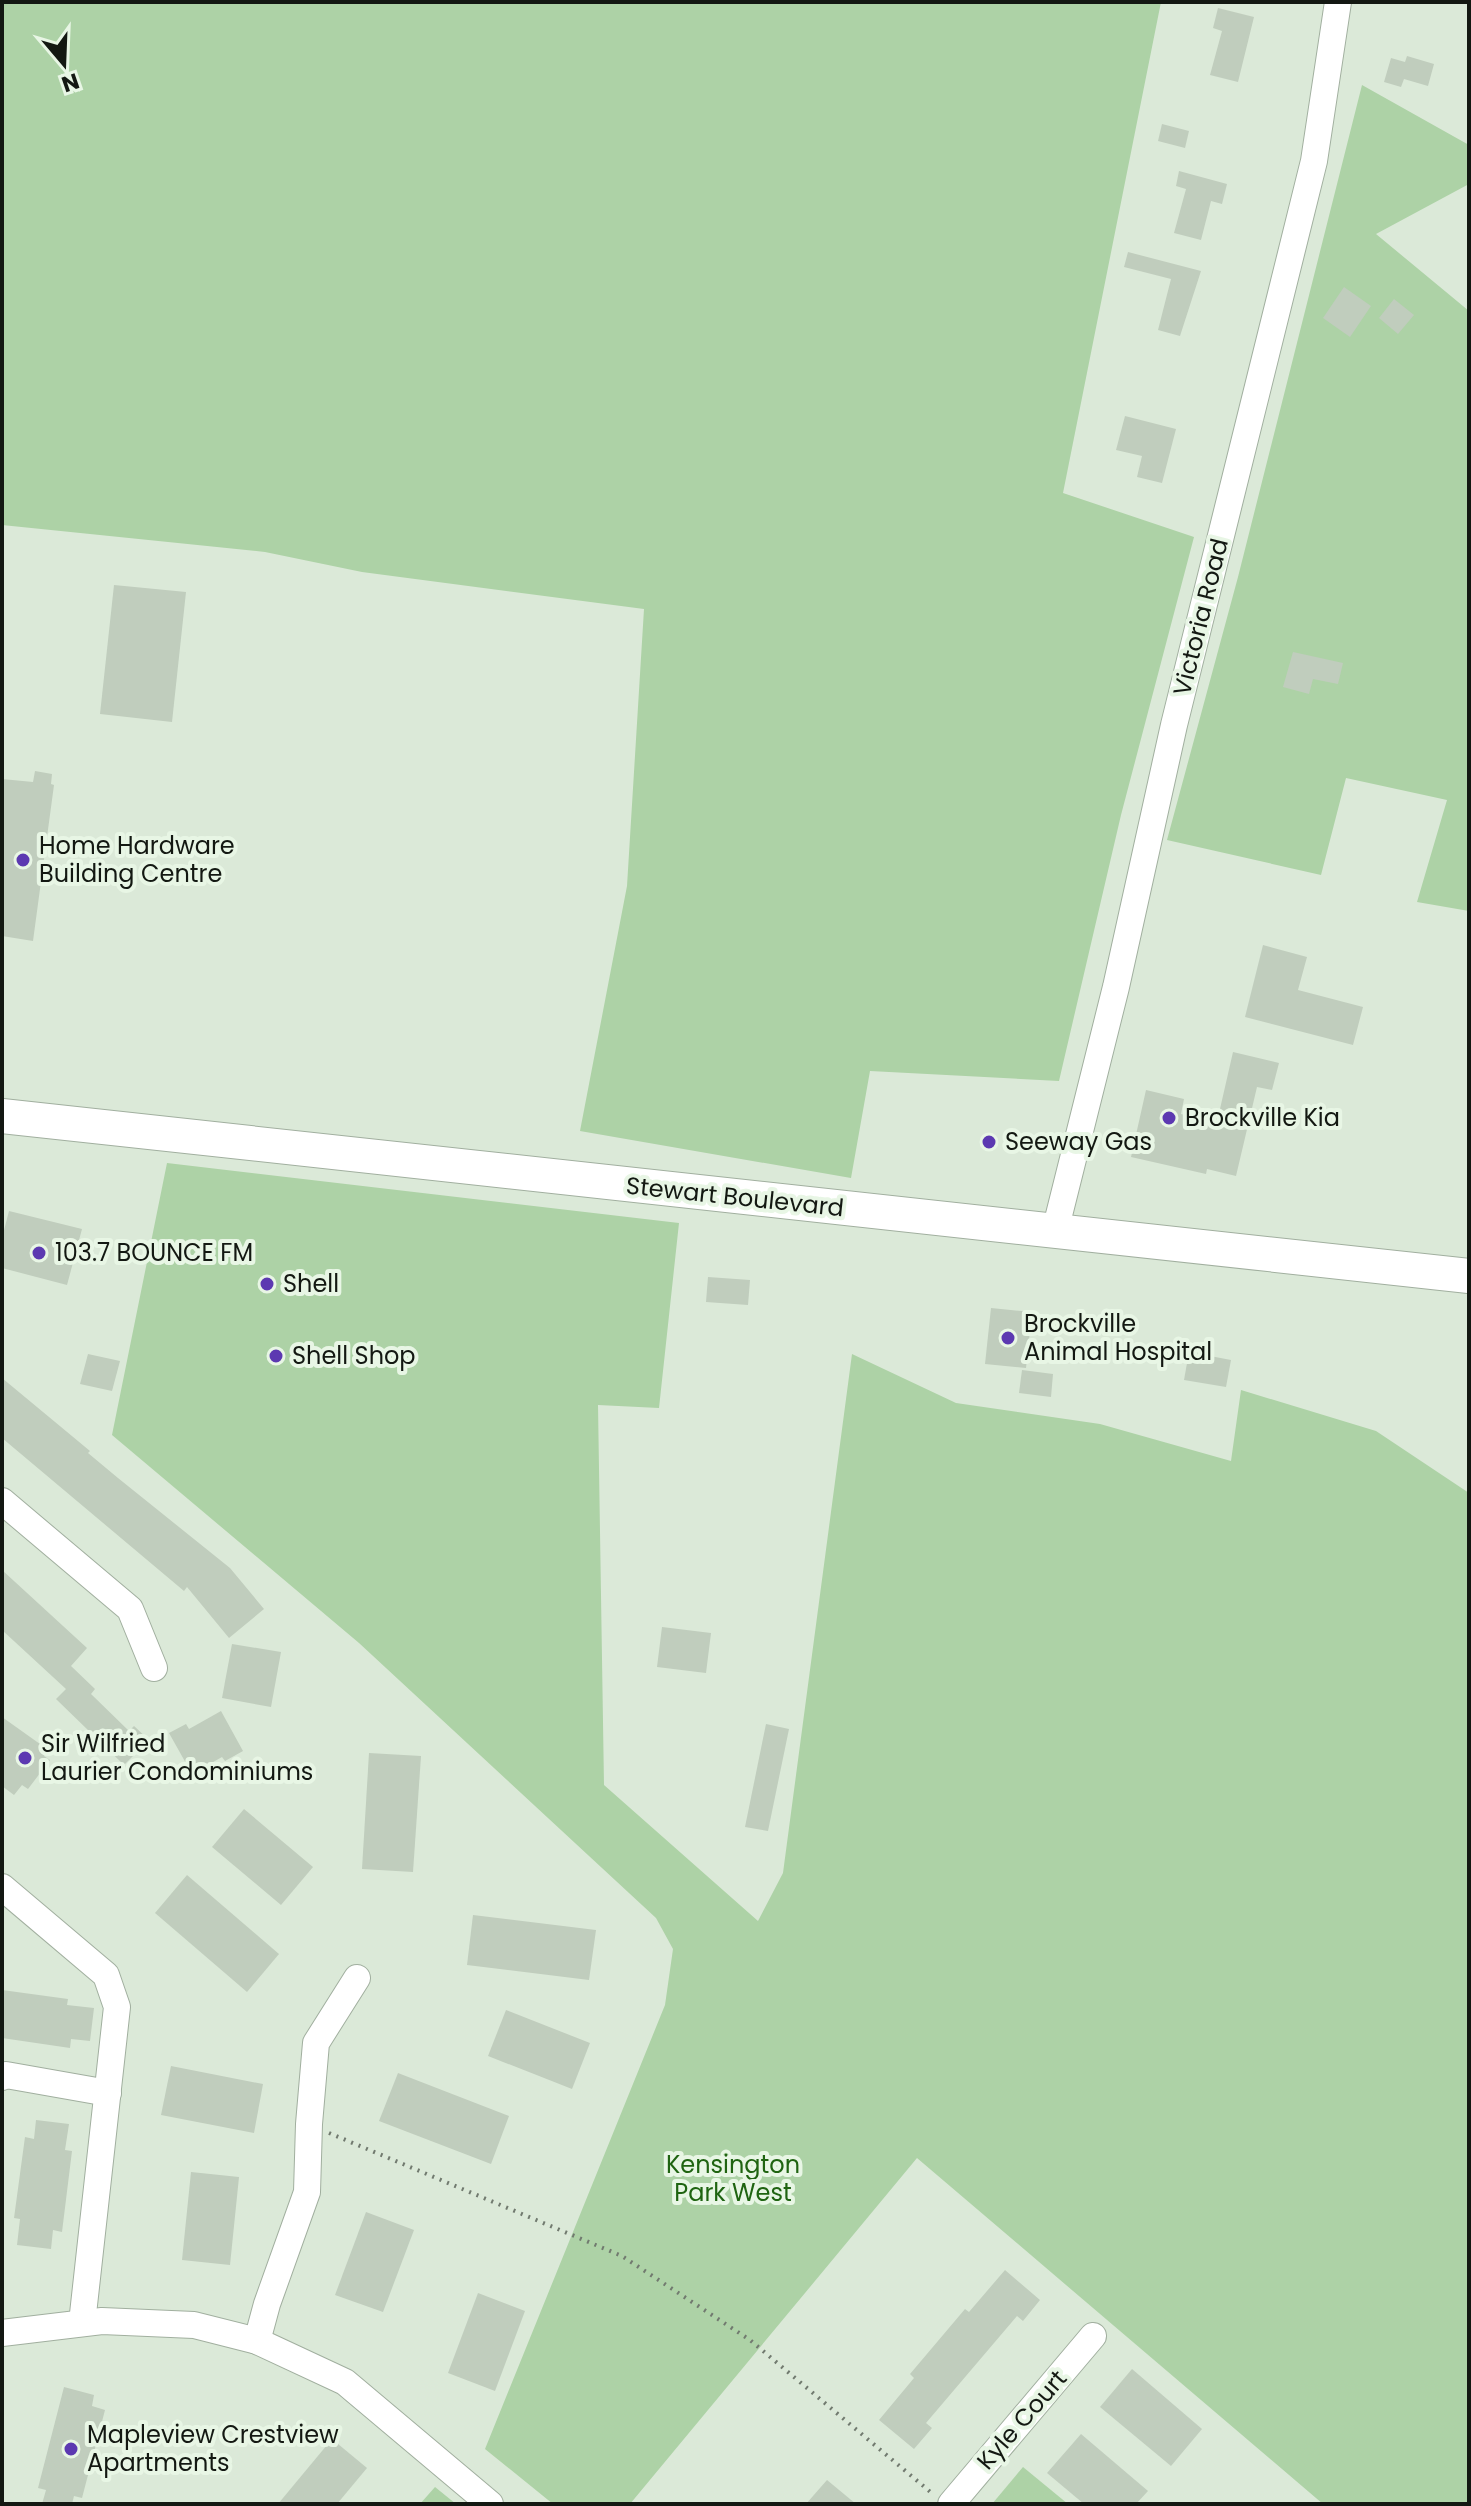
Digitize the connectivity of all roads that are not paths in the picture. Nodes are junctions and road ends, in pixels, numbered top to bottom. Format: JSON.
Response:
{"nodes":[{"id":1,"x":1338,"y":2,"type":"edge"},
{"id":2,"x":2,"y":1116,"type":"edge"},
{"id":3,"x":1055,"y":1231,"type":"junction"},
{"id":4,"x":1469,"y":1276,"type":"edge"},
{"id":5,"x":2,"y":1501,"type":"edge"},
{"id":6,"x":154,"y":1668,"type":"dead end"},
{"id":7,"x":2,"y":1887,"type":"edge"},
{"id":8,"x":357,"y":1978,"type":"dead end"},
{"id":9,"x":2,"y":2077,"type":"edge"},
{"id":10,"x":108,"y":2093,"type":"junction"},
{"id":11,"x":82,"y":2323,"type":"junction"},
{"id":12,"x":2,"y":2333,"type":"edge"},
{"id":13,"x":1093,"y":2336,"type":"dead end"},
{"id":14,"x":257,"y":2341,"type":"junction"},
{"id":15,"x":490,"y":2504,"type":"edge"},
{"id":16,"x":948,"y":2504,"type":"edge"}],
"edges":[{"from":1,"to":3,"type":"street","name":"Victoria Road"},
{"from":2,"to":3,"type":"main road","name":"Stewart Boulevard"},
{"from":3,"to":4,"type":"main road","name":"Stewart Boulevard"},
{"from":5,"to":6,"type":"street"},
{"from":7,"to":10,"type":"street"},
{"from":8,"to":14,"type":"street"},
{"from":9,"to":10,"type":"street"},
{"from":10,"to":11,"type":"street"},
{"from":11,"to":12,"type":"street"},
{"from":11,"to":14,"type":"street"},
{"from":13,"to":16,"type":"street","name":"Kyle Court"},
{"from":14,"to":15,"type":"street"}]}
